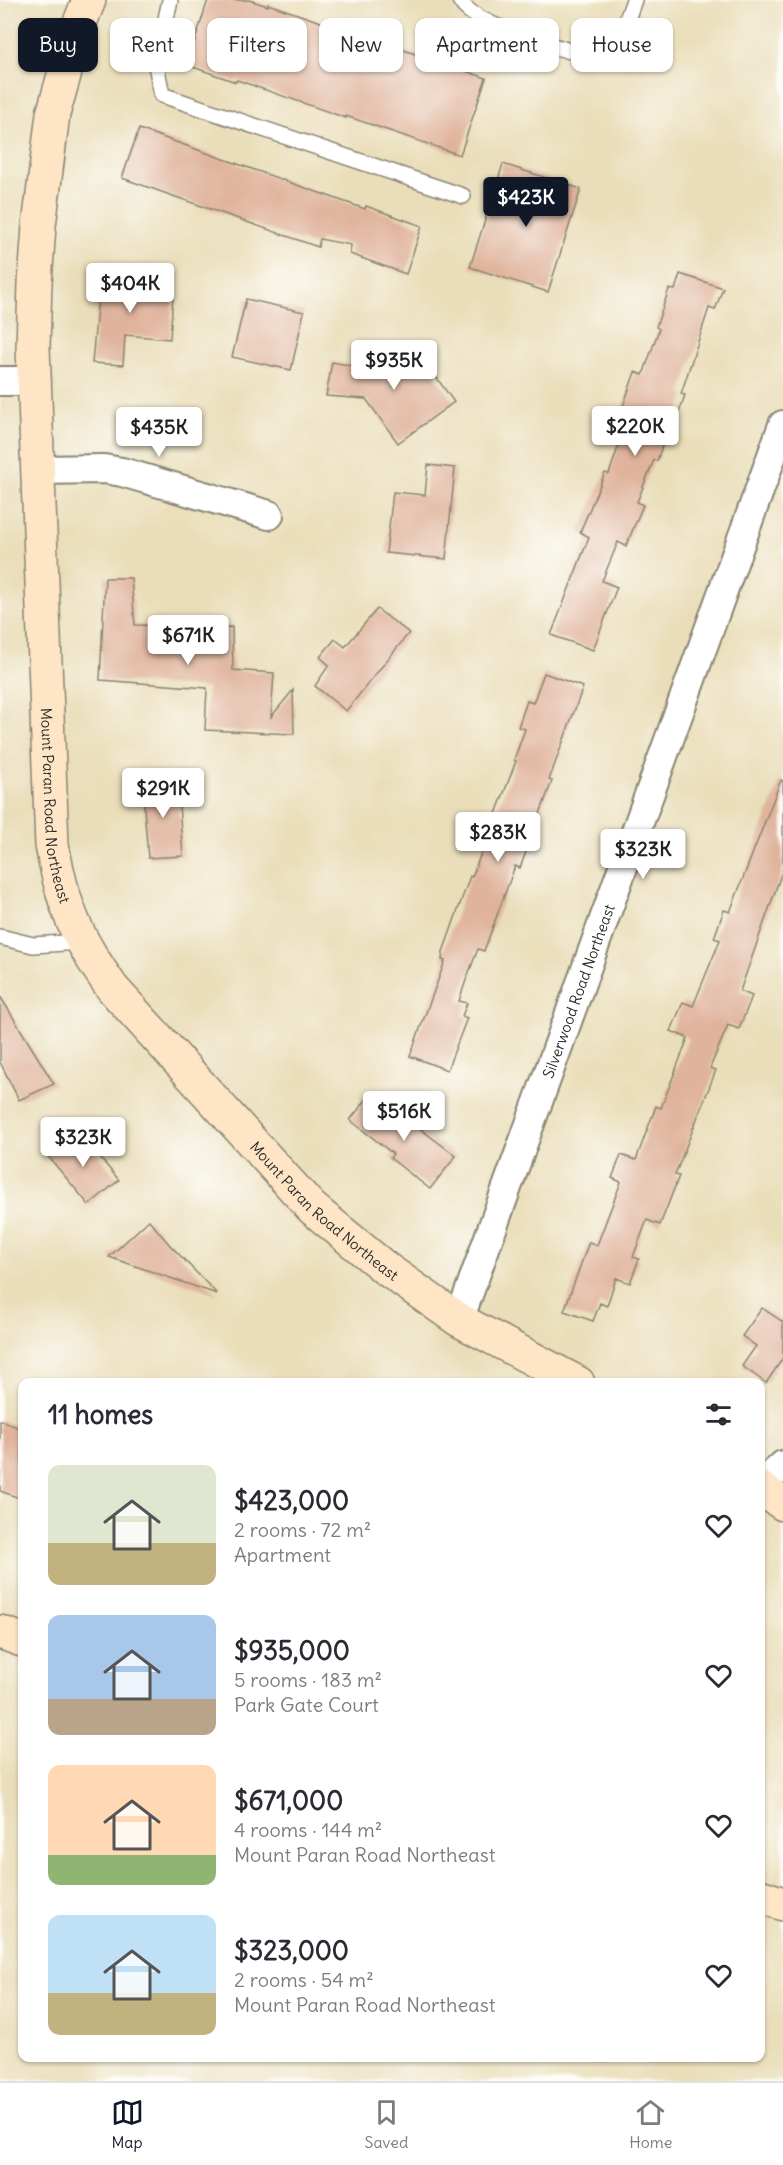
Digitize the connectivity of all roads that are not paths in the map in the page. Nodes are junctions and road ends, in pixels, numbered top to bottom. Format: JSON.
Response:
{"nodes":[{"id":1,"x":89,"y":0,"type":"edge"},
{"id":2,"x":170,"y":0,"type":"edge"},
{"id":3,"x":460,"y":0,"type":"edge"},
{"id":4,"x":633,"y":0,"type":"edge"},
{"id":5,"x":463,"y":196,"type":"dead end"},
{"id":6,"x":0,"y":381,"type":"edge"},
{"id":7,"x":35,"y":381,"type":"junction"},
{"id":8,"x":783,"y":425,"type":"edge"},
{"id":9,"x":38,"y":470,"type":"junction"},
{"id":10,"x":269,"y":516,"type":"dead end"},
{"id":11,"x":0,"y":937,"type":"edge"},
{"id":12,"x":81,"y":942,"type":"junction"},
{"id":13,"x":459,"y":1320,"type":"junction"},
{"id":14,"x":569,"y":1378,"type":"edge"},
{"id":15,"x":783,"y":1465,"type":"edge"},
{"id":16,"x":765,"y":1482,"type":"edge"},
{"id":17,"x":765,"y":1491,"type":"edge"},
{"id":18,"x":783,"y":1504,"type":"edge"},
{"id":19,"x":0,"y":1632,"type":"edge"},
{"id":20,"x":18,"y":1639,"type":"edge"},
{"id":21,"x":765,"y":1898,"type":"edge"},
{"id":22,"x":783,"y":1904,"type":"edge"}],
"edges":[{"from":1,"to":7,"type":"main road","name":"Mount Paran Road Northeast"},
{"from":2,"to":5,"type":"lane"},
{"from":3,"to":4,"type":"lane"},
{"from":6,"to":7,"type":"street"},
{"from":7,"to":9,"type":"main road","name":"Mount Paran Road Northeast"},
{"from":8,"to":13,"type":"street","name":"Silverwood Road Northeast"},
{"from":9,"to":10,"type":"street"},
{"from":9,"to":12,"type":"main road","name":"Mount Paran Road Northeast"},
{"from":11,"to":12,"type":"lane"},
{"from":12,"to":13,"type":"main road","name":"Mount Paran Road Northeast"},
{"from":13,"to":14,"type":"main road","name":"Mount Paran Road Northeast"},
{"from":15,"to":16,"type":"street"},
{"from":17,"to":18,"type":"main road"},
{"from":19,"to":20,"type":"main road"},
{"from":21,"to":22,"type":"main road"}]}
